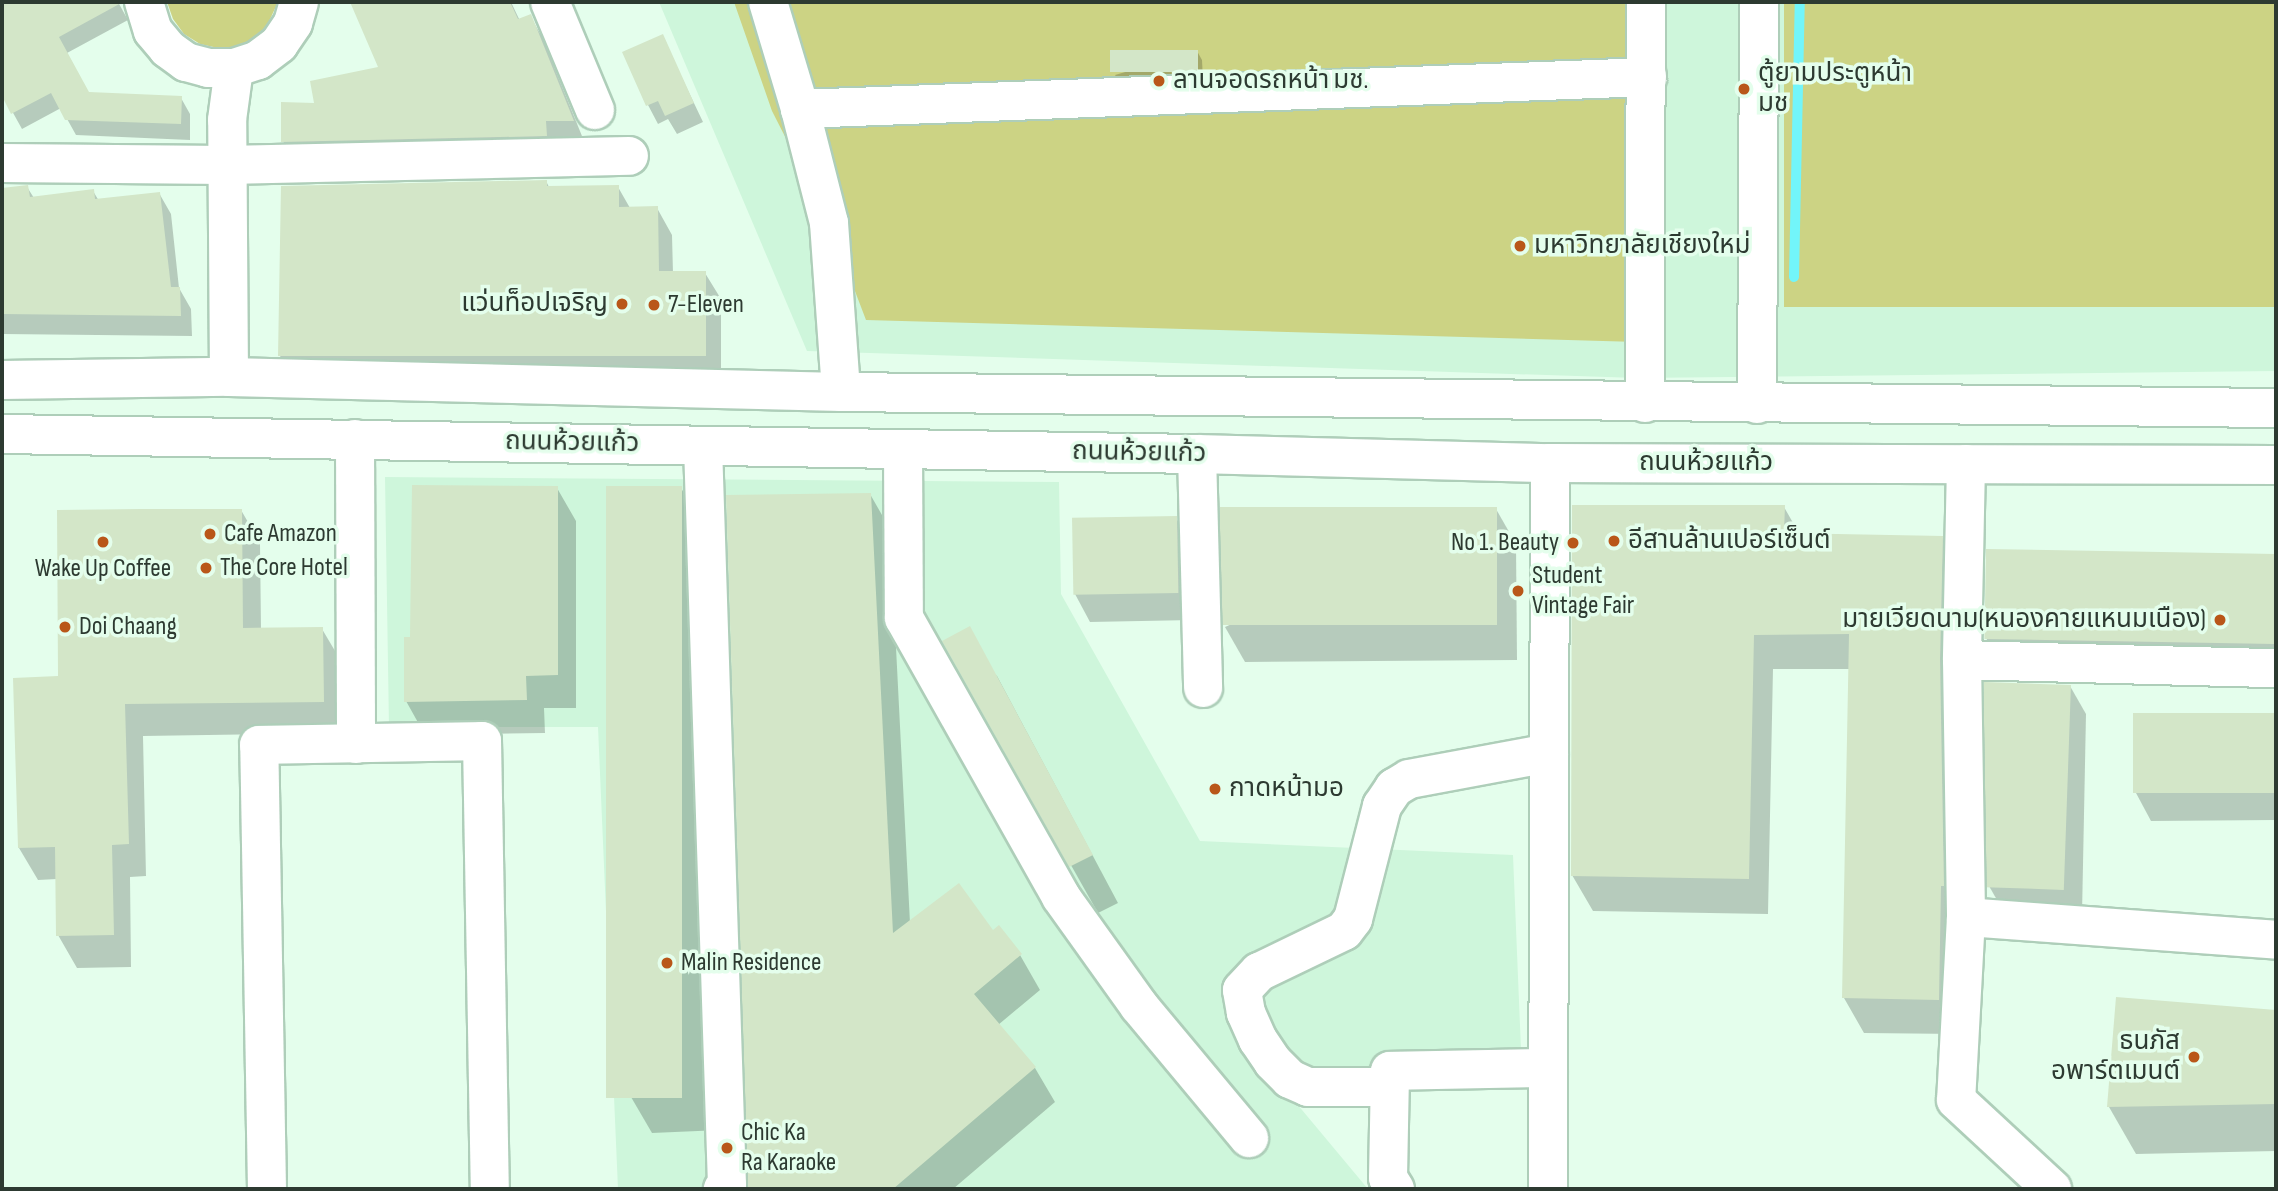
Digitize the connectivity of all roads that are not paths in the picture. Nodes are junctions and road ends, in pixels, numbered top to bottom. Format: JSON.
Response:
{"nodes":[{"id":1,"x":144,"y":2,"type":"edge"},
{"id":2,"x":299,"y":2,"type":"edge"},
{"id":3,"x":550,"y":2,"type":"edge"},
{"id":4,"x":768,"y":2,"type":"edge"},
{"id":5,"x":1646,"y":2,"type":"edge"},
{"id":6,"x":1759,"y":2,"type":"edge"},
{"id":7,"x":234,"y":68,"type":"junction"},
{"id":8,"x":1647,"y":77,"type":"junction"},
{"id":9,"x":1159,"y":81,"type":"dead end"},
{"id":10,"x":800,"y":109,"type":"junction"},
{"id":11,"x":595,"y":110,"type":"dead end"},
{"id":12,"x":629,"y":156,"type":"dead end"},
{"id":13,"x":2,"y":163,"type":"edge"},
{"id":14,"x":227,"y":165,"type":"junction"},
{"id":15,"x":229,"y":377,"type":"junction"},
{"id":16,"x":2,"y":380,"type":"edge"},
{"id":17,"x":841,"y":392,"type":"junction"},
{"id":18,"x":1645,"y":403,"type":"junction"},
{"id":19,"x":1756,"y":404,"type":"junction"},
{"id":20,"x":2276,"y":408,"type":"edge"},
{"id":21,"x":2,"y":434,"type":"edge"},
{"id":22,"x":355,"y":439,"type":"junction"},
{"id":23,"x":703,"y":446,"type":"junction"},
{"id":24,"x":903,"y":450,"type":"junction"},
{"id":25,"x":1197,"y":454,"type":"junction"},
{"id":26,"x":1550,"y":463,"type":"junction"},
{"id":27,"x":1644,"y":463,"type":"junction"},
{"id":28,"x":1756,"y":464,"type":"junction"},
{"id":29,"x":1966,"y":464,"type":"junction"},
{"id":30,"x":2276,"y":465,"type":"edge"},
{"id":31,"x":1962,"y":660,"type":"junction"},
{"id":32,"x":2276,"y":668,"type":"edge"},
{"id":33,"x":1203,"y":688,"type":"dead end"},
{"id":34,"x":356,"y":744,"type":"junction"},
{"id":35,"x":1549,"y":752,"type":"junction"},
{"id":36,"x":1966,"y":917,"type":"junction"},
{"id":37,"x":2276,"y":940,"type":"edge"},
{"id":38,"x":1548,"y":1068,"type":"junction"},
{"id":39,"x":1389,"y":1087,"type":"junction"},
{"id":40,"x":1249,"y":1138,"type":"dead end"},
{"id":41,"x":267,"y":1189,"type":"edge"},
{"id":42,"x":490,"y":1189,"type":"edge"},
{"id":43,"x":723,"y":1189,"type":"edge"},
{"id":44,"x":1395,"y":1189,"type":"edge"},
{"id":45,"x":1548,"y":1189,"type":"edge"},
{"id":46,"x":2052,"y":1189,"type":"edge"}],
"edges":[{"from":1,"to":7,"type":"main road"},
{"from":2,"to":7,"type":"main road"},
{"from":3,"to":11,"type":"main road"},
{"from":4,"to":10,"type":"main road"},
{"from":5,"to":8,"type":"main road"},
{"from":6,"to":19,"type":"main road"},
{"from":7,"to":14,"type":"main road"},
{"from":8,"to":10,"type":"main road"},
{"from":8,"to":18,"type":"main road"},
{"from":9,"to":10,"type":"main road"},
{"from":10,"to":17,"type":"main road"},
{"from":12,"to":14,"type":"main road"},
{"from":13,"to":14,"type":"main road"},
{"from":14,"to":15,"type":"main road"},
{"from":15,"to":16,"type":"main road"},
{"from":15,"to":17,"type":"main road"},
{"from":17,"to":18,"type":"main road"},
{"from":18,"to":19,"type":"main road"},
{"from":18,"to":27,"type":"main road"},
{"from":19,"to":20,"type":"main road"},
{"from":19,"to":28,"type":"main road"},
{"from":21,"to":22,"type":"main road","name":"ถนนห้วยแก้ว"},
{"from":22,"to":23,"type":"main road","name":"ถนนห้วยแก้ว"},
{"from":22,"to":34,"type":"main road"},
{"from":23,"to":24,"type":"main road","name":"ถนนห้วยแก้ว"},
{"from":23,"to":43,"type":"main road"},
{"from":24,"to":25,"type":"main road","name":"ถนนห้วยแก้ว"},
{"from":24,"to":40,"type":"main road"},
{"from":25,"to":26,"type":"main road","name":"ถนนห้วยแก้ว"},
{"from":25,"to":33,"type":"main road"},
{"from":26,"to":27,"type":"main road","name":"ถนนห้วยแก้ว"},
{"from":26,"to":35,"type":"main road"},
{"from":27,"to":28,"type":"main road","name":"ถนนห้วยแก้ว"},
{"from":28,"to":29,"type":"main road","name":"ถนนห้วยแก้ว"},
{"from":29,"to":30,"type":"main road","name":"ถนนห้วยแก้ว"},
{"from":29,"to":31,"type":"main road"},
{"from":31,"to":32,"type":"main road"},
{"from":31,"to":36,"type":"main road"},
{"from":34,"to":41,"type":"main road"},
{"from":34,"to":42,"type":"main road"},
{"from":35,"to":38,"type":"main road"},
{"from":35,"to":39,"type":"main road"},
{"from":36,"to":37,"type":"main road"},
{"from":36,"to":46,"type":"main road"},
{"from":38,"to":39,"type":"main road"},
{"from":38,"to":45,"type":"main road"},
{"from":39,"to":44,"type":"main road"}]}
